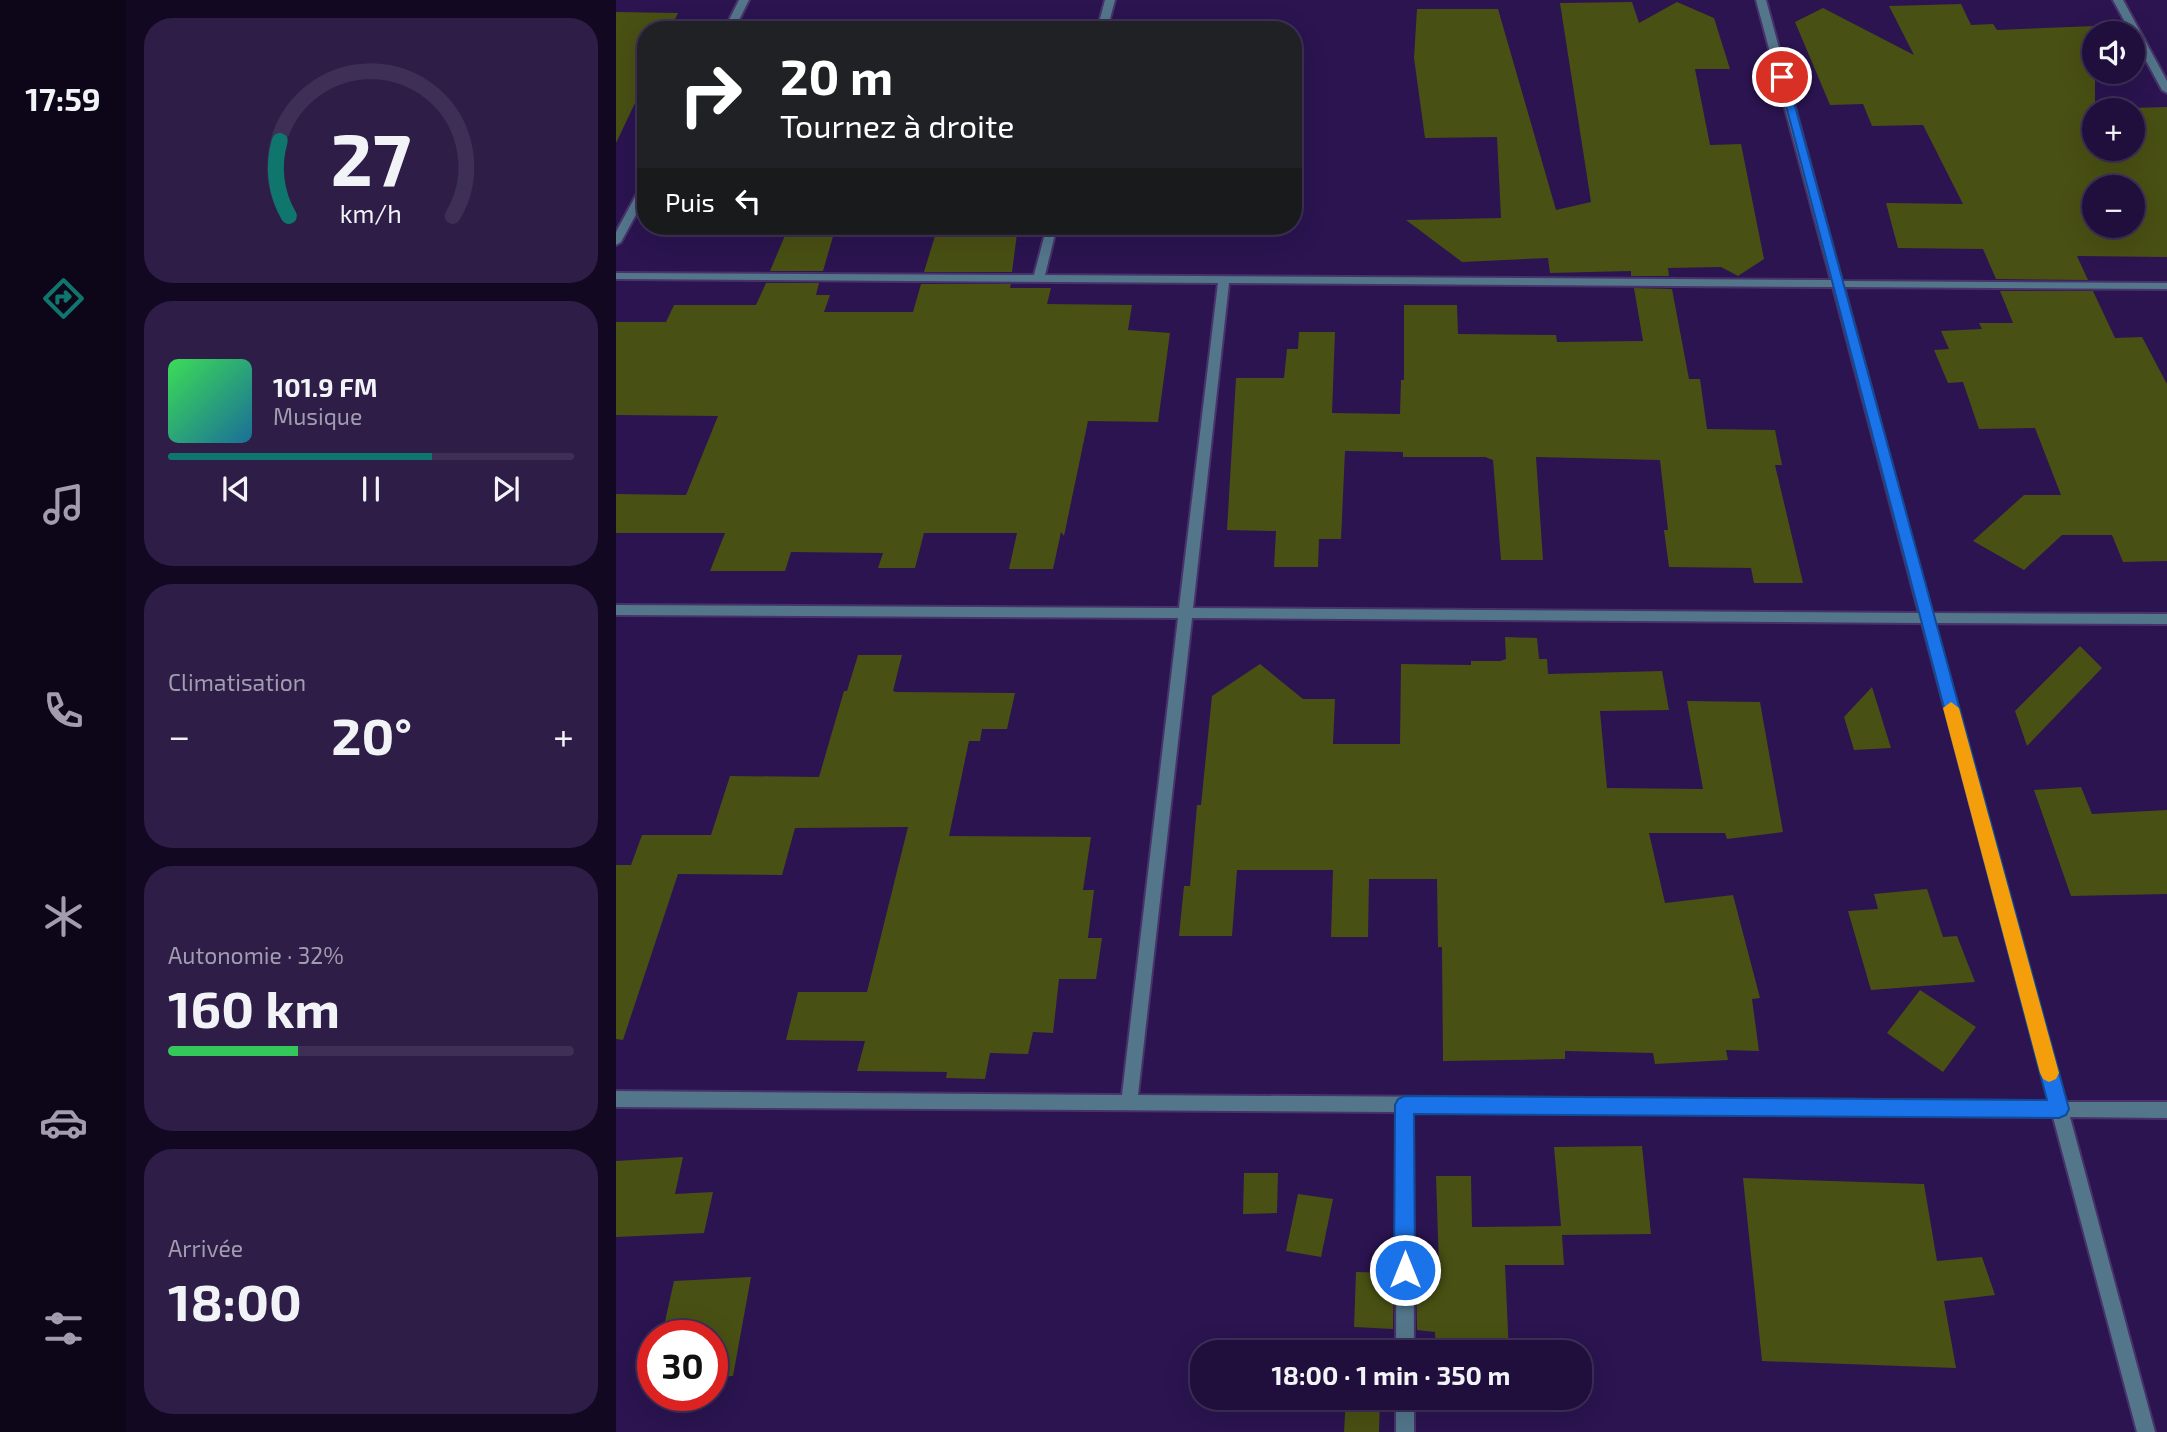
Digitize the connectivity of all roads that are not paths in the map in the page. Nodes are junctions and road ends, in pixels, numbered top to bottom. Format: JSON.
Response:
{"nodes":[{"id":1,"x":744,"y":0,"type":"edge"},
{"id":2,"x":1110,"y":0,"type":"edge"},
{"id":3,"x":1761,"y":0,"type":"edge"},
{"id":4,"x":2118,"y":0,"type":"edge"},
{"id":5,"x":734,"y":21,"type":"edge"},
{"id":6,"x":1104,"y":21,"type":"edge"},
{"id":7,"x":2167,"y":90,"type":"edge"},
{"id":8,"x":637,"y":203,"type":"edge"},
{"id":9,"x":1050,"y":235,"type":"edge"},
{"id":10,"x":616,"y":242,"type":"edge"},
{"id":11,"x":616,"y":276,"type":"edge"},
{"id":12,"x":1039,"y":278,"type":"junction"},
{"id":13,"x":1224,"y":280,"type":"junction"},
{"id":14,"x":1837,"y":283,"type":"junction"},
{"id":15,"x":2167,"y":286,"type":"edge"},
{"id":16,"x":616,"y":610,"type":"edge"},
{"id":17,"x":1186,"y":613,"type":"junction"},
{"id":18,"x":1927,"y":617,"type":"junction"},
{"id":19,"x":2167,"y":619,"type":"edge"},
{"id":20,"x":616,"y":1100,"type":"edge"},
{"id":21,"x":1129,"y":1103,"type":"junction"},
{"id":22,"x":1405,"y":1105,"type":"junction"},
{"id":23,"x":2059,"y":1109,"type":"junction"},
{"id":24,"x":2167,"y":1110,"type":"edge"},
{"id":25,"x":1405,"y":1340,"type":"edge"},
{"id":26,"x":1405,"y":1410,"type":"edge"},
{"id":27,"x":1405,"y":1432,"type":"edge"},
{"id":28,"x":2146,"y":1432,"type":"edge"}],
"edges":[{"from":1,"to":5,"type":"street"},
{"from":2,"to":6,"type":"street"},
{"from":3,"to":14,"type":"street"},
{"from":4,"to":7,"type":"street"},
{"from":8,"to":10,"type":"street"},
{"from":9,"to":12,"type":"street"},
{"from":11,"to":12,"type":"street"},
{"from":12,"to":13,"type":"street"},
{"from":13,"to":14,"type":"street"},
{"from":13,"to":17,"type":"street"},
{"from":14,"to":15,"type":"street"},
{"from":14,"to":18,"type":"street"},
{"from":16,"to":17,"type":"street"},
{"from":17,"to":18,"type":"street"},
{"from":17,"to":21,"type":"street"},
{"from":18,"to":19,"type":"street"},
{"from":18,"to":23,"type":"street"},
{"from":20,"to":21,"type":"street"},
{"from":21,"to":22,"type":"street"},
{"from":22,"to":23,"type":"street"},
{"from":22,"to":25,"type":"street"},
{"from":23,"to":24,"type":"street"},
{"from":23,"to":28,"type":"street"},
{"from":26,"to":27,"type":"street"}]}
